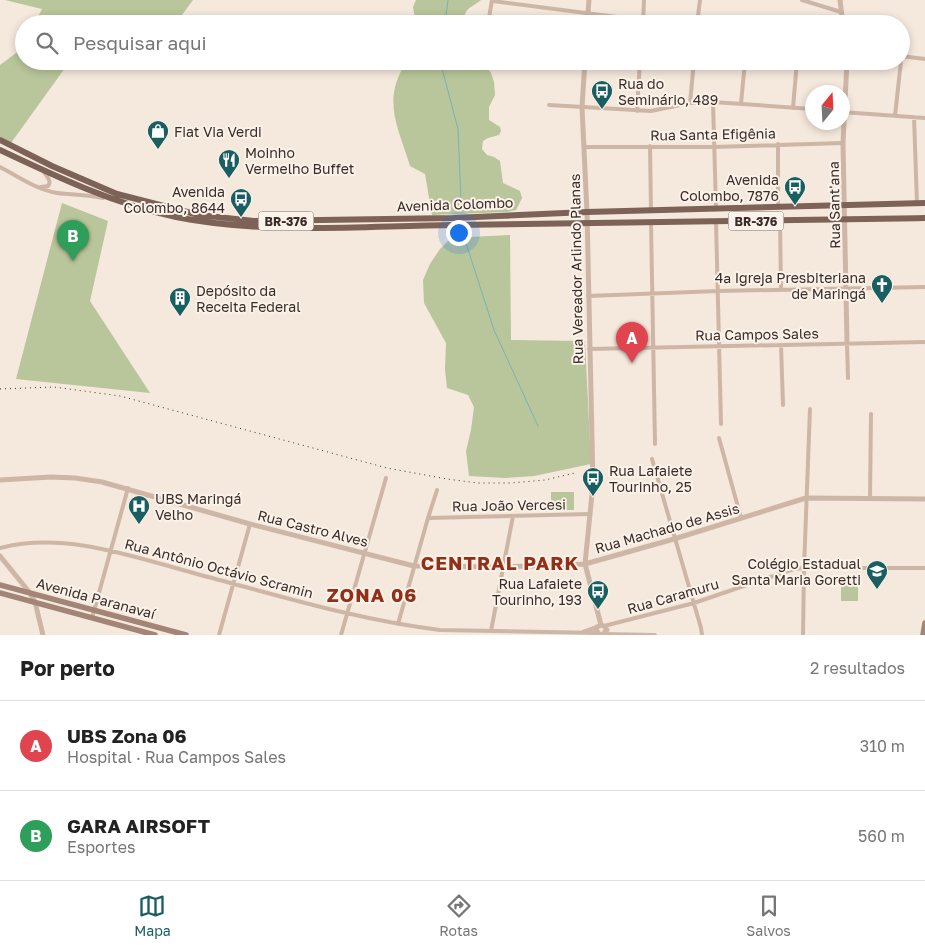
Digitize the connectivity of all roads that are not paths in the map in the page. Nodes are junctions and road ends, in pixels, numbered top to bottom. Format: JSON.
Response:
{"nodes":[{"id":1,"x":492,"y":0,"type":"edge"},
{"id":2,"x":589,"y":0,"type":"edge"},
{"id":3,"x":644,"y":0,"type":"edge"},
{"id":4,"x":700,"y":0,"type":"edge"},
{"id":5,"x":802,"y":0,"type":"edge"},
{"id":6,"x":840,"y":0,"type":"edge"},
{"id":7,"x":588,"y":12,"type":"junction"},
{"id":8,"x":841,"y":12,"type":"junction"},
{"id":9,"x":490,"y":15,"type":"edge"},
{"id":10,"x":588,"y":15,"type":"edge"},
{"id":11,"x":604,"y":15,"type":"edge"},
{"id":12,"x":643,"y":15,"type":"edge"},
{"id":13,"x":698,"y":15,"type":"edge"},
{"id":14,"x":842,"y":15,"type":"edge"},
{"id":15,"x":910,"y":57,"type":"edge"},
{"id":16,"x":925,"y":59,"type":"edge"},
{"id":17,"x":584,"y":70,"type":"edge"},
{"id":18,"x":639,"y":70,"type":"edge"},
{"id":19,"x":693,"y":70,"type":"edge"},
{"id":20,"x":744,"y":70,"type":"edge"},
{"id":21,"x":796,"y":70,"type":"edge"},
{"id":22,"x":846,"y":70,"type":"edge"},
{"id":23,"x":900,"y":70,"type":"edge"},
{"id":24,"x":845,"y":85,"type":"edge"},
{"id":25,"x":713,"y":102,"type":"junction"},
{"id":26,"x":690,"y":103,"type":"junction"},
{"id":27,"x":741,"y":104,"type":"junction"},
{"id":28,"x":549,"y":105,"type":"dead end"},
{"id":29,"x":582,"y":107,"type":"junction"},
{"id":30,"x":792,"y":108,"type":"junction"},
{"id":31,"x":805,"y":109,"type":"edge"},
{"id":32,"x":636,"y":111,"type":"junction"},
{"id":33,"x":850,"y":113,"type":"edge"},
{"id":34,"x":895,"y":116,"type":"junction"},
{"id":35,"x":914,"y":117,"type":"junction"},
{"id":36,"x":925,"y":118,"type":"edge"},
{"id":37,"x":844,"y":130,"type":"edge"},
{"id":38,"x":0,"y":140,"type":"edge"},
{"id":39,"x":844,"y":143,"type":"junction"},
{"id":40,"x":778,"y":144,"type":"junction"},
{"id":41,"x":650,"y":146,"type":"junction"},
{"id":42,"x":713,"y":146,"type":"junction"},
{"id":43,"x":584,"y":147,"type":"junction"},
{"id":44,"x":0,"y":150,"type":"edge"},
{"id":45,"x":0,"y":167,"type":"edge"},
{"id":46,"x":42,"y":170,"type":"junction"},
{"id":47,"x":39,"y":186,"type":"junction"},
{"id":48,"x":117,"y":202,"type":"junction"},
{"id":49,"x":917,"y":204,"type":"junction"},
{"id":50,"x":925,"y":204,"type":"edge"},
{"id":51,"x":845,"y":206,"type":"junction"},
{"id":52,"x":778,"y":208,"type":"junction"},
{"id":53,"x":716,"y":209,"type":"junction"},
{"id":54,"x":651,"y":210,"type":"junction"},
{"id":55,"x":683,"y":210,"type":"junction"},
{"id":56,"x":586,"y":212,"type":"junction"},
{"id":57,"x":925,"y":218,"type":"edge"},
{"id":58,"x":846,"y":219,"type":"junction"},
{"id":59,"x":780,"y":220,"type":"junction"},
{"id":60,"x":683,"y":222,"type":"junction"},
{"id":61,"x":716,"y":222,"type":"junction"},
{"id":62,"x":651,"y":223,"type":"junction"},
{"id":63,"x":587,"y":224,"type":"junction"},
{"id":64,"x":925,"y":287,"type":"edge"},
{"id":65,"x":846,"y":288,"type":"junction"},
{"id":66,"x":781,"y":290,"type":"junction"},
{"id":67,"x":718,"y":291,"type":"junction"},
{"id":68,"x":652,"y":292,"type":"junction"},
{"id":69,"x":588,"y":296,"type":"junction"},
{"id":70,"x":925,"y":342,"type":"edge"},
{"id":71,"x":847,"y":343,"type":"junction"},
{"id":72,"x":781,"y":345,"type":"junction"},
{"id":73,"x":719,"y":346,"type":"junction"},
{"id":74,"x":652,"y":348,"type":"junction"},
{"id":75,"x":589,"y":349,"type":"junction"},
{"id":76,"x":848,"y":378,"type":"dead end"},
{"id":77,"x":783,"y":405,"type":"dead end"},
{"id":78,"x":810,"y":409,"type":"dead end"},
{"id":79,"x":871,"y":414,"type":"dead end"},
{"id":80,"x":721,"y":424,"type":"dead end"},
{"id":81,"x":719,"y":438,"type":"dead end"},
{"id":82,"x":655,"y":444,"type":"dead end"},
{"id":83,"x":652,"y":459,"type":"dead end"},
{"id":84,"x":386,"y":478,"type":"dead end"},
{"id":85,"x":0,"y":480,"type":"edge"},
{"id":86,"x":128,"y":488,"type":"junction"},
{"id":87,"x":437,"y":490,"type":"dead end"},
{"id":88,"x":806,"y":498,"type":"junction"},
{"id":89,"x":870,"y":499,"type":"junction"},
{"id":90,"x":925,"y":499,"type":"edge"},
{"id":91,"x":590,"y":514,"type":"junction"},
{"id":92,"x":514,"y":516,"type":"junction"},
{"id":93,"x":428,"y":518,"type":"junction"},
{"id":94,"x":741,"y":518,"type":"junction"},
{"id":95,"x":250,"y":524,"type":"junction"},
{"id":96,"x":674,"y":539,"type":"junction"},
{"id":97,"x":0,"y":548,"type":"edge"},
{"id":98,"x":110,"y":551,"type":"junction"},
{"id":99,"x":365,"y":553,"type":"junction"},
{"id":100,"x":0,"y":556,"type":"edge"},
{"id":101,"x":585,"y":564,"type":"junction"},
{"id":102,"x":414,"y":566,"type":"junction"},
{"id":103,"x":504,"y":567,"type":"junction"},
{"id":104,"x":804,"y":568,"type":"junction"},
{"id":105,"x":925,"y":568,"type":"edge"},
{"id":106,"x":232,"y":583,"type":"junction"},
{"id":107,"x":0,"y":585,"type":"edge"},
{"id":108,"x":0,"y":593,"type":"edge"},
{"id":109,"x":30,"y":593,"type":"junction"},
{"id":110,"x":34,"y":602,"type":"junction"},
{"id":111,"x":694,"y":603,"type":"junction"},
{"id":112,"x":94,"y":610,"type":"junction"},
{"id":113,"x":347,"y":614,"type":"junction"},
{"id":114,"x":92,"y":618,"type":"junction"},
{"id":115,"x":398,"y":624,"type":"junction"},
{"id":116,"x":925,"y":624,"type":"edge"},
{"id":117,"x":490,"y":631,"type":"junction"},
{"id":118,"x":601,"y":631,"type":"edge"},
{"id":119,"x":479,"y":633,"type":"edge"},
{"id":120,"x":505,"y":633,"type":"edge"},
{"id":121,"x":43,"y":635,"type":"edge"},
{"id":122,"x":155,"y":635,"type":"edge"},
{"id":123,"x":186,"y":635,"type":"edge"},
{"id":124,"x":219,"y":635,"type":"edge"},
{"id":125,"x":341,"y":635,"type":"edge"},
{"id":126,"x":655,"y":635,"type":"edge"},
{"id":127,"x":702,"y":635,"type":"edge"},
{"id":128,"x":803,"y":635,"type":"edge"},
{"id":129,"x":923,"y":635,"type":"edge"}],
"edges":[{"from":1,"to":7,"type":"street"},
{"from":1,"to":9,"type":"street"},
{"from":2,"to":7,"type":"street"},
{"from":3,"to":12,"type":"street"},
{"from":4,"to":13,"type":"street"},
{"from":5,"to":8,"type":"street"},
{"from":6,"to":8,"type":"street"},
{"from":7,"to":10,"type":"street"},
{"from":7,"to":11,"type":"street"},
{"from":8,"to":14,"type":"street"},
{"from":15,"to":16,"type":"street"},
{"from":17,"to":29,"type":"street","name":"Rua Vereador Arlindo Planas"},
{"from":18,"to":32,"type":"street"},
{"from":19,"to":26,"type":"street"},
{"from":20,"to":27,"type":"street"},
{"from":21,"to":30,"type":"street"},
{"from":22,"to":24,"type":"street","name":"Rua Sant'ana"},
{"from":23,"to":34,"type":"street"},
{"from":25,"to":26,"type":"street"},
{"from":25,"to":27,"type":"street"},
{"from":25,"to":42,"type":"street"},
{"from":26,"to":32,"type":"street"},
{"from":27,"to":30,"type":"street"},
{"from":28,"to":29,"type":"street"},
{"from":29,"to":32,"type":"street"},
{"from":29,"to":43,"type":"street","name":"Rua Vereador Arlindo Planas"},
{"from":30,"to":31,"type":"street"},
{"from":33,"to":34,"type":"street"},
{"from":34,"to":35,"type":"street"},
{"from":35,"to":36,"type":"street"},
{"from":35,"to":49,"type":"street"},
{"from":37,"to":39,"type":"street","name":"Rua Sant'ana"},
{"from":38,"to":56,"type":"main road","name":"Avenida Colombo","number":"BR-376"},
{"from":39,"to":40,"type":"street","name":"Rua Santa Efigênia"},
{"from":39,"to":51,"type":"street","name":"Rua Sant'ana"},
{"from":40,"to":42,"type":"street","name":"Rua Santa Efigênia"},
{"from":40,"to":52,"type":"street"},
{"from":41,"to":42,"type":"street","name":"Rua Santa Efigênia"},
{"from":41,"to":43,"type":"street","name":"Rua Santa Efigênia"},
{"from":41,"to":54,"type":"street"},
{"from":42,"to":53,"type":"street"},
{"from":43,"to":56,"type":"street","name":"Rua Vereador Arlindo Planas"},
{"from":44,"to":46,"type":"main road","name":"Avenida Colombo","number":"BR-376"},
{"from":45,"to":47,"type":"street"},
{"from":46,"to":47,"type":"street"},
{"from":46,"to":48,"type":"main road","name":"Avenida Colombo","number":"BR-376"},
{"from":47,"to":48,"type":"street"},
{"from":48,"to":63,"type":"main road","name":"Avenida Colombo","number":"BR-376"},
{"from":49,"to":50,"type":"main road","name":"Avenida Colombo","number":"BR-376"},
{"from":49,"to":51,"type":"main road","name":"Avenida Colombo","number":"BR-376"},
{"from":51,"to":52,"type":"main road","name":"Avenida Colombo","number":"BR-376"},
{"from":51,"to":58,"type":"street","name":"Rua Sant'ana"},
{"from":52,"to":53,"type":"main road","name":"Avenida Colombo","number":"BR-376"},
{"from":53,"to":55,"type":"main road","name":"Avenida Colombo","number":"BR-376"},
{"from":54,"to":55,"type":"main road","name":"Avenida Colombo","number":"BR-376"},
{"from":54,"to":56,"type":"main road","name":"Avenida Colombo","number":"BR-376"},
{"from":55,"to":60,"type":"main road"},
{"from":56,"to":63,"type":"street","name":"Rua Vereador Arlindo Planas"},
{"from":57,"to":58,"type":"main road","name":"Avenida Colombo","number":"BR-376"},
{"from":58,"to":59,"type":"main road","name":"Avenida Colombo","number":"BR-376"},
{"from":58,"to":65,"type":"street","name":"Rua Sant'ana"},
{"from":59,"to":61,"type":"main road","name":"Avenida Colombo","number":"BR-376"},
{"from":59,"to":66,"type":"street"},
{"from":60,"to":61,"type":"main road","name":"Avenida Colombo","number":"BR-376"},
{"from":60,"to":62,"type":"main road","name":"Avenida Colombo","number":"BR-376"},
{"from":61,"to":67,"type":"street"},
{"from":62,"to":63,"type":"main road","name":"Avenida Colombo","number":"BR-376"},
{"from":62,"to":68,"type":"street"},
{"from":63,"to":69,"type":"street","name":"Rua Vereador Arlindo Planas"},
{"from":64,"to":65,"type":"street"},
{"from":65,"to":66,"type":"street"},
{"from":65,"to":71,"type":"street","name":"Rua Sant'ana"},
{"from":66,"to":67,"type":"street"},
{"from":67,"to":68,"type":"street"},
{"from":67,"to":73,"type":"street"},
{"from":68,"to":69,"type":"street"},
{"from":68,"to":74,"type":"street"},
{"from":69,"to":75,"type":"street","name":"Rua Vereador Arlindo Planas"},
{"from":70,"to":71,"type":"street","name":"Rua Campos Sales"},
{"from":71,"to":72,"type":"street","name":"Rua Campos Sales"},
{"from":71,"to":76,"type":"street","name":"Rua Sant'ana"},
{"from":72,"to":73,"type":"street","name":"Rua Campos Sales"},
{"from":72,"to":77,"type":"street"},
{"from":73,"to":74,"type":"street","name":"Rua Campos Sales"},
{"from":73,"to":80,"type":"street"},
{"from":74,"to":75,"type":"street","name":"Rua Campos Sales"},
{"from":74,"to":82,"type":"street"},
{"from":75,"to":91,"type":"street","name":"Rua Vereador Arlindo Planas"},
{"from":78,"to":88,"type":"street"},
{"from":79,"to":89,"type":"street"},
{"from":81,"to":94,"type":"street"},
{"from":83,"to":96,"type":"street"},
{"from":84,"to":99,"type":"street"},
{"from":85,"to":86,"type":"street","name":"Rua Castro Alves"},
{"from":86,"to":95,"type":"street","name":"Rua Castro Alves"},
{"from":86,"to":98,"type":"street"},
{"from":87,"to":93,"type":"street"},
{"from":88,"to":89,"type":"street","name":"Rua Machado de Assis"},
{"from":88,"to":94,"type":"street","name":"Rua Machado de Assis"},
{"from":88,"to":104,"type":"street"},
{"from":89,"to":90,"type":"street","name":"Rua Machado de Assis"},
{"from":91,"to":92,"type":"street","name":"Rua João Vercesi"},
{"from":91,"to":101,"type":"street","name":"Rua Vereador Arlindo Planas"},
{"from":92,"to":93,"type":"street","name":"Rua João Vercesi"},
{"from":92,"to":103,"type":"street"},
{"from":93,"to":102,"type":"street"},
{"from":94,"to":96,"type":"street","name":"Rua Machado de Assis"},
{"from":95,"to":99,"type":"street","name":"Rua Castro Alves"},
{"from":95,"to":106,"type":"street"},
{"from":96,"to":101,"type":"street","name":"Rua Machado de Assis"},
{"from":96,"to":111,"type":"street"},
{"from":97,"to":98,"type":"street","name":"Rua Antônio Octávio Scramin"},
{"from":98,"to":106,"type":"street","name":"Rua Antônio Octávio Scramin"},
{"from":98,"to":112,"type":"street"},
{"from":99,"to":102,"type":"street","name":"Rua Castro Alves"},
{"from":99,"to":113,"type":"street"},
{"from":100,"to":109,"type":"street"},
{"from":101,"to":103,"type":"street","name":"Rua Machado de Assis"},
{"from":101,"to":118,"type":"street"},
{"from":102,"to":103,"type":"street","name":"Rua Machado de Assis"},
{"from":102,"to":115,"type":"street"},
{"from":103,"to":117,"type":"street"},
{"from":104,"to":105,"type":"street","name":"Rua Caramuru"},
{"from":104,"to":111,"type":"street","name":"Rua Caramuru"},
{"from":104,"to":128,"type":"street"},
{"from":106,"to":113,"type":"street","name":"Rua Antônio Octávio Scramin"},
{"from":106,"to":124,"type":"street"},
{"from":107,"to":109,"type":"main road","name":"Avenida Paranavaí"},
{"from":108,"to":110,"type":"main road","name":"Avenida Paranavaí"},
{"from":109,"to":110,"type":"street"},
{"from":109,"to":112,"type":"main road","name":"Avenida Paranavaí"},
{"from":110,"to":114,"type":"main road","name":"Avenida Paranavaí"},
{"from":110,"to":121,"type":"street"},
{"from":111,"to":118,"type":"street","name":"Rua Caramuru"},
{"from":111,"to":127,"type":"street"},
{"from":112,"to":114,"type":"street"},
{"from":112,"to":123,"type":"main road","name":"Avenida Paranavaí"},
{"from":113,"to":115,"type":"street","name":"Rua Antônio Octávio Scramin"},
{"from":113,"to":125,"type":"street"},
{"from":114,"to":122,"type":"main road","name":"Avenida Paranavaí"},
{"from":115,"to":119,"type":"street","name":"Rua Antônio Octávio Scramin"},
{"from":116,"to":129,"type":"main road"},
{"from":117,"to":119,"type":"street","name":"Rua Antônio Octávio Scramin"},
{"from":117,"to":120,"type":"street","name":"Rua Antônio Octávio Scramin"},
{"from":118,"to":120,"type":"street","name":"Rua Antônio Octávio Scramin"},
{"from":118,"to":126,"type":"street","name":"Rua Antônio Octávio Scramin"}]}
